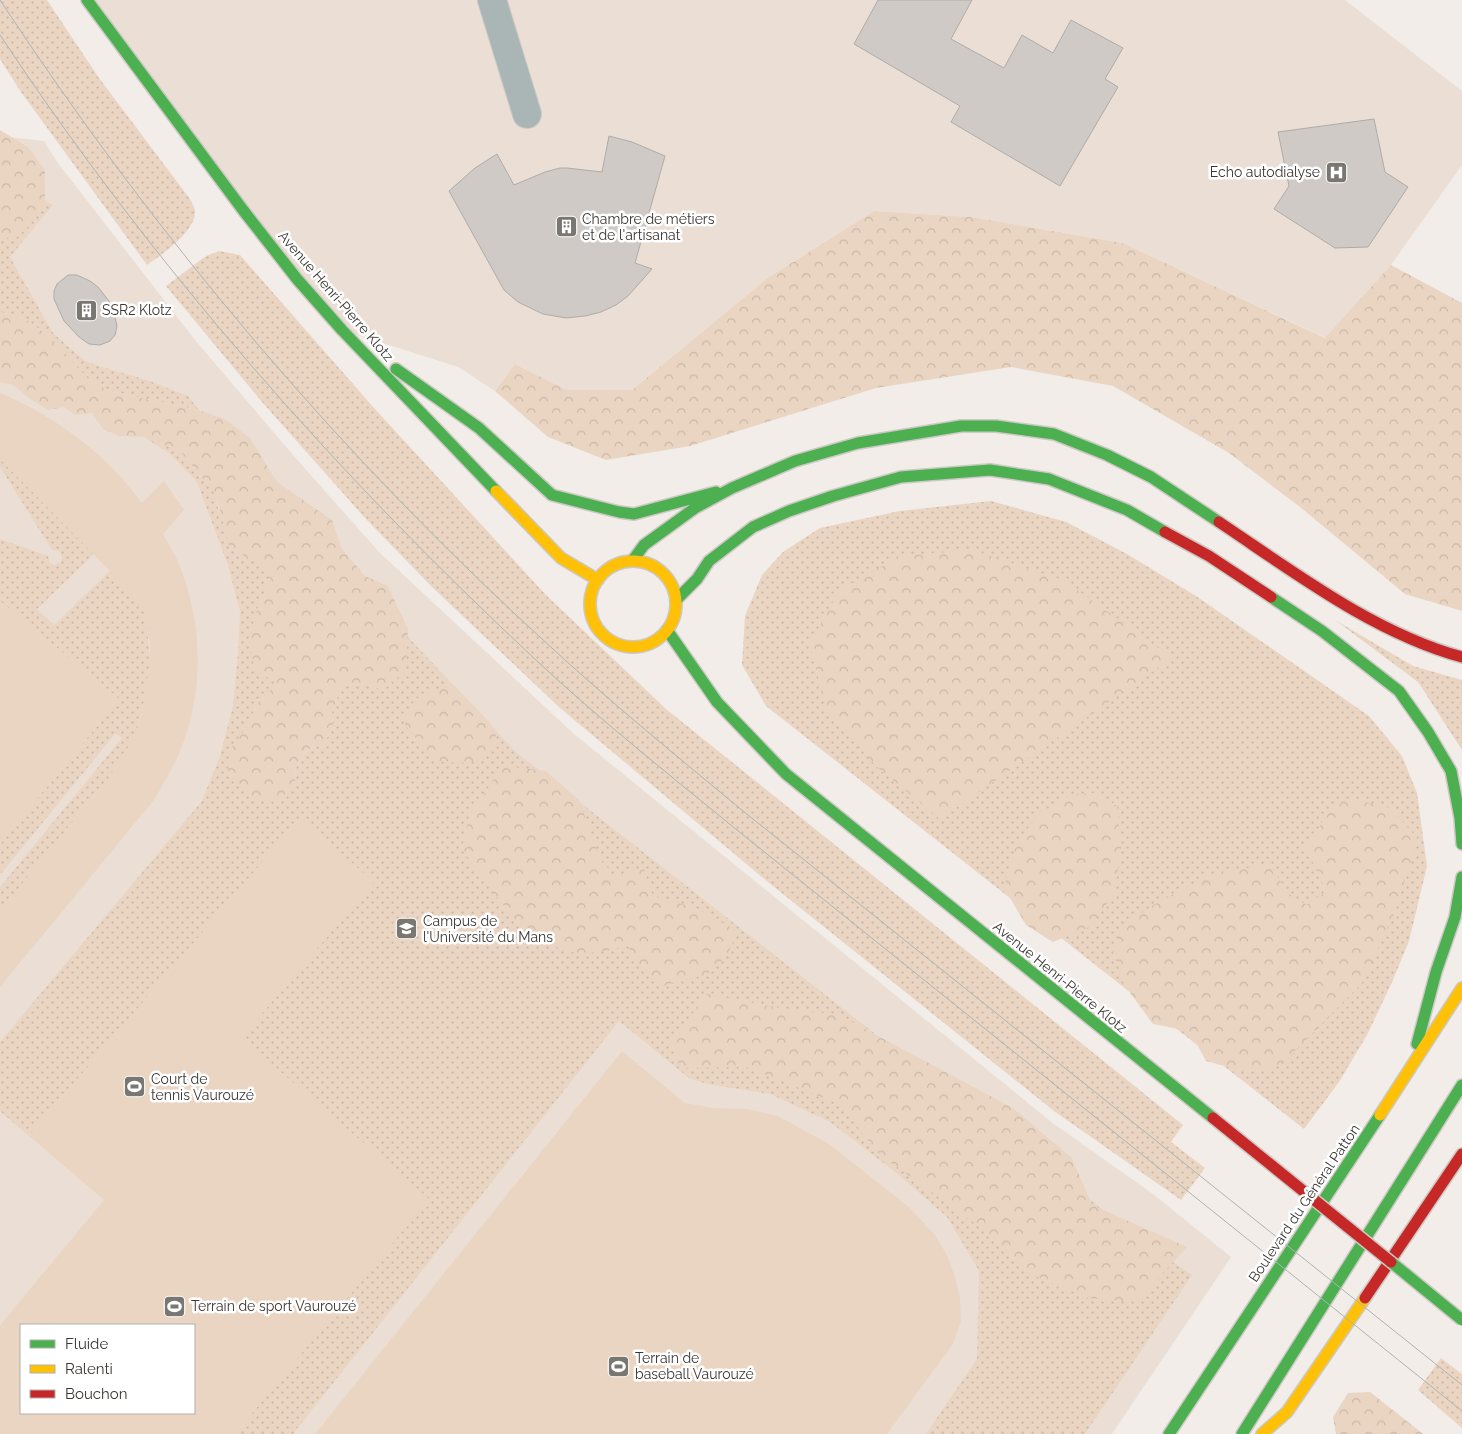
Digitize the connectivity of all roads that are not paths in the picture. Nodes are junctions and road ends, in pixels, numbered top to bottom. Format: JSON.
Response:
{"nodes":[{"id":1,"x":87,"y":0,"type":"edge"},
{"id":2,"x":492,"y":0,"type":"edge"},
{"id":3,"x":527,"y":114,"type":"dead end"},
{"id":4,"x":342,"y":330,"type":"junction"},
{"id":5,"x":732,"y":488,"type":"junction"},
{"id":6,"x":633,"y":560,"type":"junction"},
{"id":7,"x":598,"y":580,"type":"junction"},
{"id":8,"x":676,"y":600,"type":"junction"},
{"id":9,"x":667,"y":630,"type":"junction"},
{"id":10,"x":1462,"y":657,"type":"edge"},
{"id":11,"x":1462,"y":844,"type":"edge"},
{"id":12,"x":1462,"y":877,"type":"edge"},
{"id":13,"x":1462,"y":988,"type":"edge"},
{"id":14,"x":1409,"y":1072,"type":"junction"},
{"id":15,"x":1462,"y":1085,"type":"edge"},
{"id":16,"x":1462,"y":1154,"type":"edge"},
{"id":17,"x":1462,"y":1320,"type":"edge"},
{"id":18,"x":1169,"y":1434,"type":"edge"},
{"id":19,"x":1242,"y":1434,"type":"edge"},
{"id":20,"x":1262,"y":1434,"type":"edge"}],
"edges":[{"from":1,"to":4,"type":"main road","name":"Avenue Henri-Pierre Klotz"},
{"from":2,"to":3,"type":"street"},
{"from":4,"to":5,"type":"main road"},
{"from":4,"to":7,"type":"main road","name":"Avenue Henri-Pierre Klotz"},
{"from":5,"to":6,"type":"main road"},
{"from":5,"to":10,"type":"main road"},
{"from":6,"to":7,"type":"main road"},
{"from":6,"to":8,"type":"main road"},
{"from":7,"to":9,"type":"main road"},
{"from":8,"to":9,"type":"main road"},
{"from":8,"to":11,"type":"main road"},
{"from":9,"to":17,"type":"main road","name":"Avenue Henri-Pierre Klotz","bridge":true},
{"from":12,"to":14,"type":"main road"},
{"from":13,"to":14,"type":"main road","name":"Boulevard du Général Patton"},
{"from":14,"to":18,"type":"main road","name":"Boulevard du Général Patton"},
{"from":15,"to":19,"type":"main road"},
{"from":16,"to":20,"type":"main road"}]}
